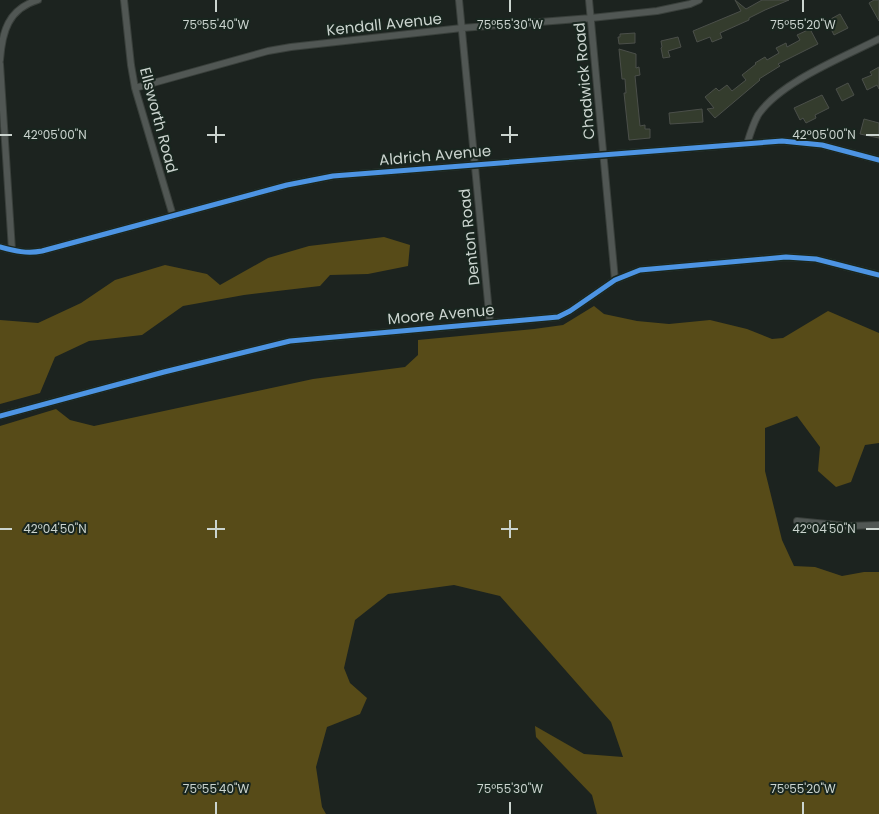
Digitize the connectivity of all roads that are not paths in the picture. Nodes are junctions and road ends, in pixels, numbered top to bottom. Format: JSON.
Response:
{"nodes":[{"id":1,"x":38,"y":0,"type":"edge"},
{"id":2,"x":124,"y":0,"type":"edge"},
{"id":3,"x":459,"y":0,"type":"edge"},
{"id":4,"x":590,"y":0,"type":"edge"},
{"id":5,"x":699,"y":0,"type":"edge"},
{"id":6,"x":591,"y":18,"type":"junction"},
{"id":7,"x":462,"y":28,"type":"junction"},
{"id":8,"x":879,"y":39,"type":"edge"},
{"id":9,"x":0,"y":60,"type":"edge"},
{"id":10,"x":0,"y":64,"type":"edge"},
{"id":11,"x":135,"y":88,"type":"junction"},
{"id":12,"x":746,"y":144,"type":"junction"},
{"id":13,"x":604,"y":155,"type":"junction"},
{"id":14,"x":879,"y":160,"type":"edge"},
{"id":15,"x":474,"y":165,"type":"junction"},
{"id":16,"x":173,"y":216,"type":"junction"},
{"id":17,"x":0,"y":247,"type":"edge"},
{"id":18,"x":12,"y":250,"type":"junction"},
{"id":19,"x":879,"y":275,"type":"edge"},
{"id":20,"x":615,"y":280,"type":"junction"},
{"id":21,"x":490,"y":323,"type":"junction"},
{"id":22,"x":0,"y":416,"type":"edge"},
{"id":23,"x":797,"y":521,"type":"dead end"},
{"id":24,"x":879,"y":525,"type":"edge"}],
"edges":[{"from":1,"to":9,"type":"street"},
{"from":2,"to":11,"type":"street","name":"Ellsworth Road"},
{"from":3,"to":7,"type":"street","name":"Denton Road"},
{"from":4,"to":6,"type":"street","name":"Chadwick Road"},
{"from":5,"to":6,"type":"street","name":"Kendall Avenue"},
{"from":6,"to":7,"type":"street","name":"Kendall Avenue"},
{"from":6,"to":13,"type":"street","name":"Chadwick Road"},
{"from":7,"to":11,"type":"street","name":"Kendall Avenue"},
{"from":7,"to":15,"type":"street","name":"Denton Road"},
{"from":8,"to":12,"type":"street"},
{"from":10,"to":18,"type":"street"},
{"from":11,"to":16,"type":"street","name":"Ellsworth Road"},
{"from":12,"to":13,"type":"street","name":"Aldrich Avenue"},
{"from":12,"to":14,"type":"street","name":"Aldrich Avenue"},
{"from":13,"to":15,"type":"street","name":"Aldrich Avenue"},
{"from":13,"to":20,"type":"street","name":"Chadwick Road"},
{"from":15,"to":16,"type":"street","name":"Aldrich Avenue"},
{"from":15,"to":21,"type":"street","name":"Denton Road"},
{"from":16,"to":18,"type":"street","name":"Aldrich Avenue"},
{"from":17,"to":18,"type":"street","name":"Aldrich Avenue"},
{"from":19,"to":20,"type":"street","name":"Moore Avenue"},
{"from":20,"to":21,"type":"street","name":"Moore Avenue"},
{"from":21,"to":22,"type":"street","name":"Moore Avenue"},
{"from":23,"to":24,"type":"street"}]}
